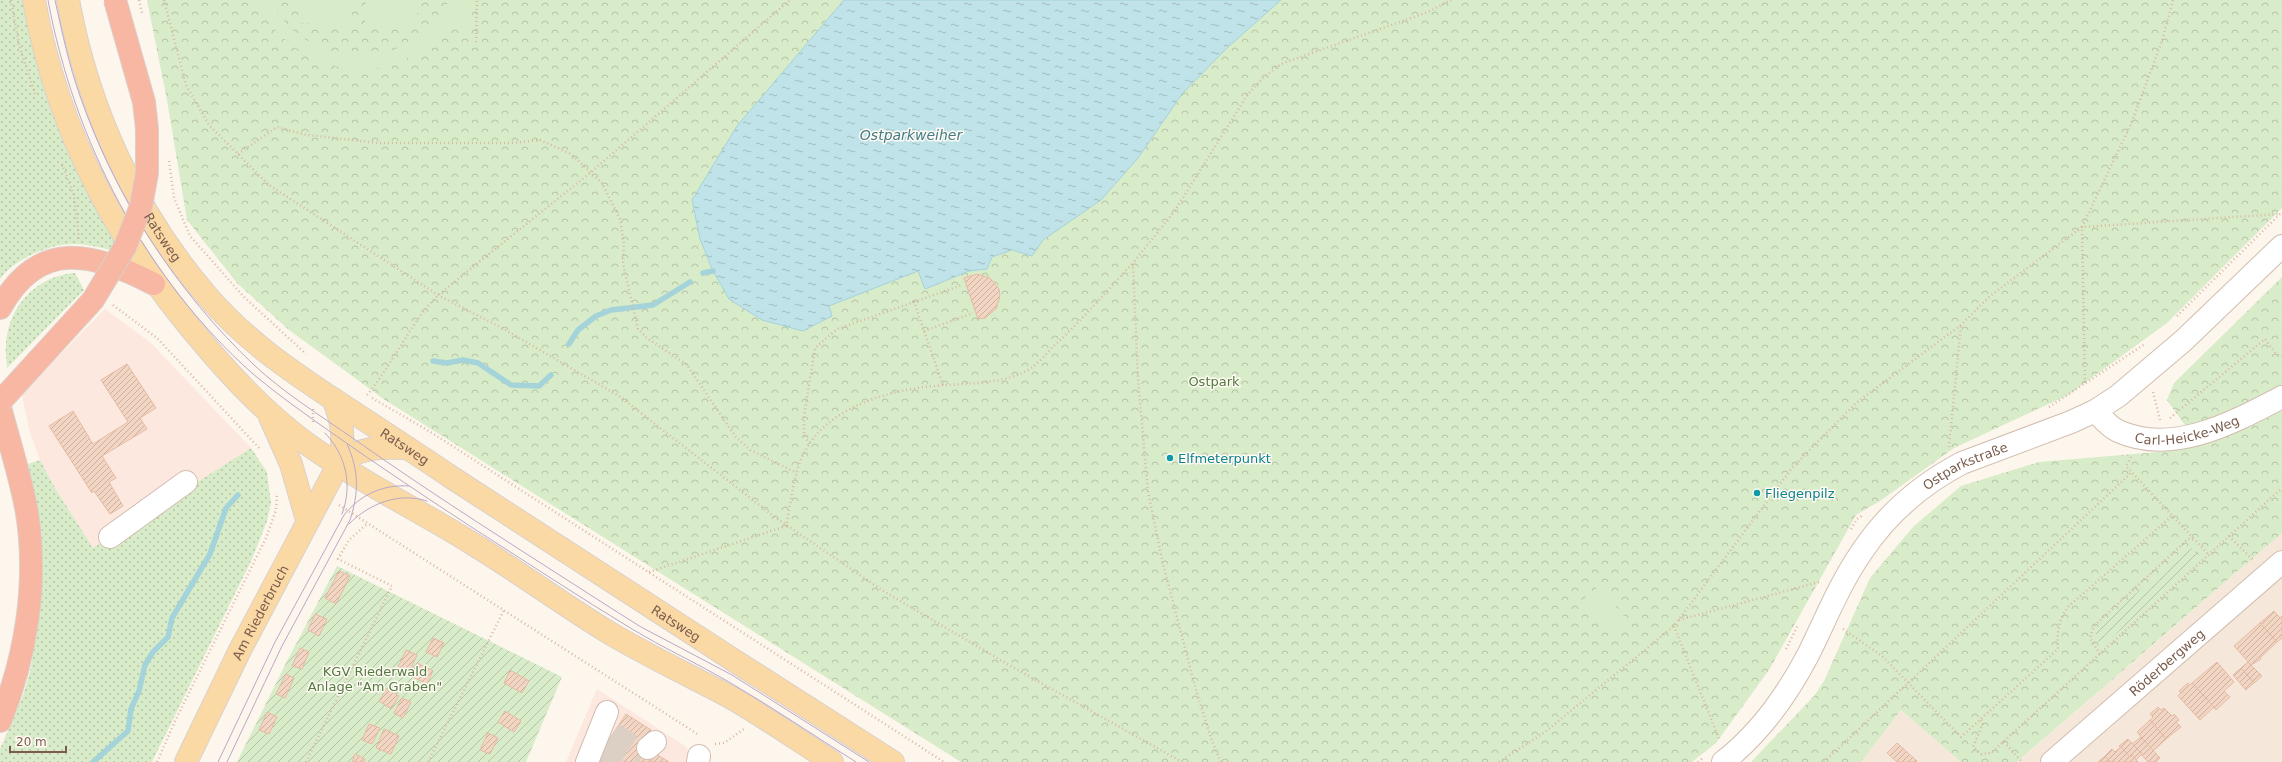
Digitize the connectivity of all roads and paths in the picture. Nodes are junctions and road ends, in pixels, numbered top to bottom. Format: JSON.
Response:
{"nodes":[{"id":1,"x":34,"y":0,"type":"edge"},
{"id":2,"x":68,"y":0,"type":"edge"},
{"id":3,"x":115,"y":0,"type":"edge"},
{"id":4,"x":139,"y":0,"type":"edge"},
{"id":5,"x":164,"y":0,"type":"edge"},
{"id":6,"x":477,"y":0,"type":"edge"},
{"id":7,"x":790,"y":0,"type":"edge"},
{"id":8,"x":1451,"y":0,"type":"edge"},
{"id":9,"x":2173,"y":0,"type":"edge"},
{"id":10,"x":142,"y":15,"type":"dead end"},
{"id":11,"x":476,"y":42,"type":"dead end"},
{"id":12,"x":238,"y":154,"type":"junction"},
{"id":13,"x":169,"y":159,"type":"dead end"},
{"id":14,"x":590,"y":172,"type":"junction"},
{"id":15,"x":2280,"y":214,"type":"dead end"},
{"id":16,"x":2082,"y":228,"type":"junction"},
{"id":17,"x":2282,"y":246,"type":"edge"},
{"id":18,"x":1133,"y":263,"type":"junction"},
{"id":19,"x":154,"y":284,"type":"junction"},
{"id":20,"x":962,"y":285,"type":"dead end"},
{"id":21,"x":438,"y":296,"type":"junction"},
{"id":22,"x":914,"y":302,"type":"junction"},
{"id":23,"x":0,"y":308,"type":"edge"},
{"id":24,"x":972,"y":313,"type":"dead end"},
{"id":25,"x":1961,"y":325,"type":"junction"},
{"id":26,"x":924,"y":331,"type":"junction"},
{"id":27,"x":308,"y":355,"type":"dead end"},
{"id":28,"x":2282,"y":356,"type":"edge"},
{"id":29,"x":2085,"y":384,"type":"dead end"},
{"id":30,"x":943,"y":385,"type":"junction"},
{"id":31,"x":361,"y":392,"type":"dead end"},
{"id":32,"x":2153,"y":392,"type":"dead end"},
{"id":33,"x":326,"y":394,"type":"junction"},
{"id":34,"x":367,"y":395,"type":"junction"},
{"id":35,"x":2282,"y":397,"type":"edge"},
{"id":36,"x":0,"y":402,"type":"edge"},
{"id":37,"x":0,"y":407,"type":"edge"},
{"id":38,"x":2095,"y":411,"type":"junction"},
{"id":39,"x":267,"y":412,"type":"junction"},
{"id":40,"x":2170,"y":418,"type":"dead end"},
{"id":41,"x":2161,"y":424,"type":"dead end"},
{"id":42,"x":809,"y":444,"type":"junction"},
{"id":43,"x":309,"y":446,"type":"junction"},
{"id":44,"x":407,"y":448,"type":"junction"},
{"id":45,"x":1949,"y":451,"type":"dead end"},
{"id":46,"x":338,"y":465,"type":"junction"},
{"id":47,"x":2126,"y":466,"type":"dead end"},
{"id":48,"x":2132,"y":472,"type":"junction"},
{"id":49,"x":797,"y":473,"type":"junction"},
{"id":50,"x":186,"y":482,"type":"dead end"},
{"id":51,"x":2282,"y":488,"type":"edge"},
{"id":52,"x":277,"y":490,"type":"dead end"},
{"id":53,"x":333,"y":501,"type":"dead end"},
{"id":54,"x":2173,"y":515,"type":"junction"},
{"id":55,"x":307,"y":520,"type":"junction"},
{"id":56,"x":368,"y":523,"type":"junction"},
{"id":57,"x":786,"y":526,"type":"junction"},
{"id":58,"x":2229,"y":536,"type":"junction"},
{"id":59,"x":110,"y":537,"type":"dead end"},
{"id":60,"x":2195,"y":540,"type":"junction"},
{"id":61,"x":2208,"y":554,"type":"junction"},
{"id":62,"x":2251,"y":558,"type":"dead end"},
{"id":63,"x":2282,"y":562,"type":"edge"},
{"id":64,"x":649,"y":572,"type":"junction"},
{"id":65,"x":1819,"y":582,"type":"dead end"},
{"id":66,"x":504,"y":610,"type":"junction"},
{"id":67,"x":1825,"y":618,"type":"junction"},
{"id":68,"x":1679,"y":620,"type":"junction"},
{"id":69,"x":1674,"y":626,"type":"junction"},
{"id":70,"x":2100,"y":654,"type":"junction"},
{"id":71,"x":1907,"y":682,"type":"junction"},
{"id":72,"x":1981,"y":720,"type":"junction"},
{"id":73,"x":0,"y":721,"type":"edge"},
{"id":74,"x":747,"y":726,"type":"dead end"},
{"id":75,"x":2004,"y":742,"type":"junction"},
{"id":76,"x":702,"y":749,"type":"edge"},
{"id":77,"x":1722,"y":753,"type":"edge"},
{"id":78,"x":157,"y":762,"type":"edge"},
{"id":79,"x":186,"y":762,"type":"edge"},
{"id":80,"x":306,"y":762,"type":"edge"},
{"id":81,"x":428,"y":762,"type":"edge"},
{"id":82,"x":832,"y":762,"type":"edge"},
{"id":83,"x":893,"y":762,"type":"edge"},
{"id":84,"x":944,"y":762,"type":"edge"},
{"id":85,"x":1182,"y":762,"type":"edge"},
{"id":86,"x":1221,"y":762,"type":"edge"},
{"id":87,"x":1499,"y":762,"type":"edge"},
{"id":88,"x":1824,"y":762,"type":"edge"},
{"id":89,"x":2022,"y":762,"type":"edge"},
{"id":90,"x":2052,"y":762,"type":"edge"}],
"edges":[{"from":1,"to":19,"type":"main road"},
{"from":2,"to":33,"type":"main road","name":"Ratsweg"},
{"from":3,"to":36,"type":"highway","bridge":true},
{"from":4,"to":10,"type":"path"},
{"from":5,"to":12,"type":"path"},
{"from":6,"to":11,"type":"path"},
{"from":7,"to":14,"type":"path"},
{"from":8,"to":18,"type":"path"},
{"from":9,"to":16,"type":"path"},
{"from":12,"to":14,"type":"path"},
{"from":12,"to":21,"type":"path"},
{"from":13,"to":27,"type":"path"},
{"from":14,"to":21,"type":"path"},
{"from":14,"to":49,"type":"path"},
{"from":15,"to":16,"type":"path"},
{"from":16,"to":25,"type":"path"},
{"from":16,"to":29,"type":"path"},
{"from":17,"to":38,"type":"street","name":"Ostparkstraße"},
{"from":18,"to":30,"type":"path"},
{"from":18,"to":86,"type":"path"},
{"from":19,"to":23,"type":"highway"},
{"from":19,"to":39,"type":"main road"},
{"from":20,"to":22,"type":"path"},
{"from":21,"to":34,"type":"path"},
{"from":21,"to":57,"type":"path"},
{"from":22,"to":26,"type":"path"},
{"from":22,"to":42,"type":"path"},
{"from":24,"to":26,"type":"path"},
{"from":25,"to":45,"type":"path"},
{"from":25,"to":68,"type":"path"},
{"from":26,"to":30,"type":"path"},
{"from":28,"to":40,"type":"path"},
{"from":30,"to":42,"type":"path"},
{"from":31,"to":34,"type":"path"},
{"from":32,"to":41,"type":"path"},
{"from":33,"to":43,"type":"path"},
{"from":33,"to":44,"type":"main road","name":"Ratsweg"},
{"from":33,"to":46,"type":"main road"},
{"from":34,"to":64,"type":"path"},
{"from":35,"to":38,"type":"street","name":"Carl-Heicke-Weg"},
{"from":37,"to":73,"type":"highway"},
{"from":38,"to":67,"type":"street","name":"Ostparkstraße"},
{"from":39,"to":43,"type":"main road"},
{"from":39,"to":55,"type":"main road"},
{"from":42,"to":49,"type":"path"},
{"from":43,"to":46,"type":"main road"},
{"from":44,"to":46,"type":"main road"},
{"from":44,"to":83,"type":"main road","name":"Ratsweg"},
{"from":46,"to":55,"type":"main road","name":"Am Riederbruch"},
{"from":46,"to":82,"type":"main road"},
{"from":47,"to":48,"type":"path"},
{"from":48,"to":54,"type":"path"},
{"from":48,"to":71,"type":"path"},
{"from":49,"to":57,"type":"path"},
{"from":50,"to":59,"type":"street"},
{"from":51,"to":58,"type":"path"},
{"from":52,"to":78,"type":"path"},
{"from":53,"to":56,"type":"path"},
{"from":54,"to":60,"type":"path"},
{"from":54,"to":72,"type":"path"},
{"from":55,"to":79,"type":"main road","name":"Am Riederbruch"},
{"from":56,"to":66,"type":"path"},
{"from":56,"to":80,"type":"path"},
{"from":57,"to":64,"type":"path"},
{"from":57,"to":85,"type":"path"},
{"from":58,"to":61,"type":"path"},
{"from":58,"to":62,"type":"path"},
{"from":60,"to":61,"type":"path"},
{"from":60,"to":70,"type":"path"},
{"from":61,"to":70,"type":"path"},
{"from":63,"to":90,"type":"street","name":"Röderbergweg"},
{"from":64,"to":84,"type":"path"},
{"from":65,"to":68,"type":"path"},
{"from":66,"to":76,"type":"path"},
{"from":66,"to":81,"type":"path"},
{"from":67,"to":71,"type":"path"},
{"from":67,"to":77,"type":"street","name":"Ostparkstraße"},
{"from":68,"to":69,"type":"path"},
{"from":69,"to":77,"type":"path"},
{"from":69,"to":87,"type":"path"},
{"from":70,"to":75,"type":"path"},
{"from":71,"to":72,"type":"path"},
{"from":71,"to":88,"type":"path"},
{"from":72,"to":75,"type":"path"},
{"from":74,"to":76,"type":"path"},
{"from":75,"to":89,"type":"path"}]}
